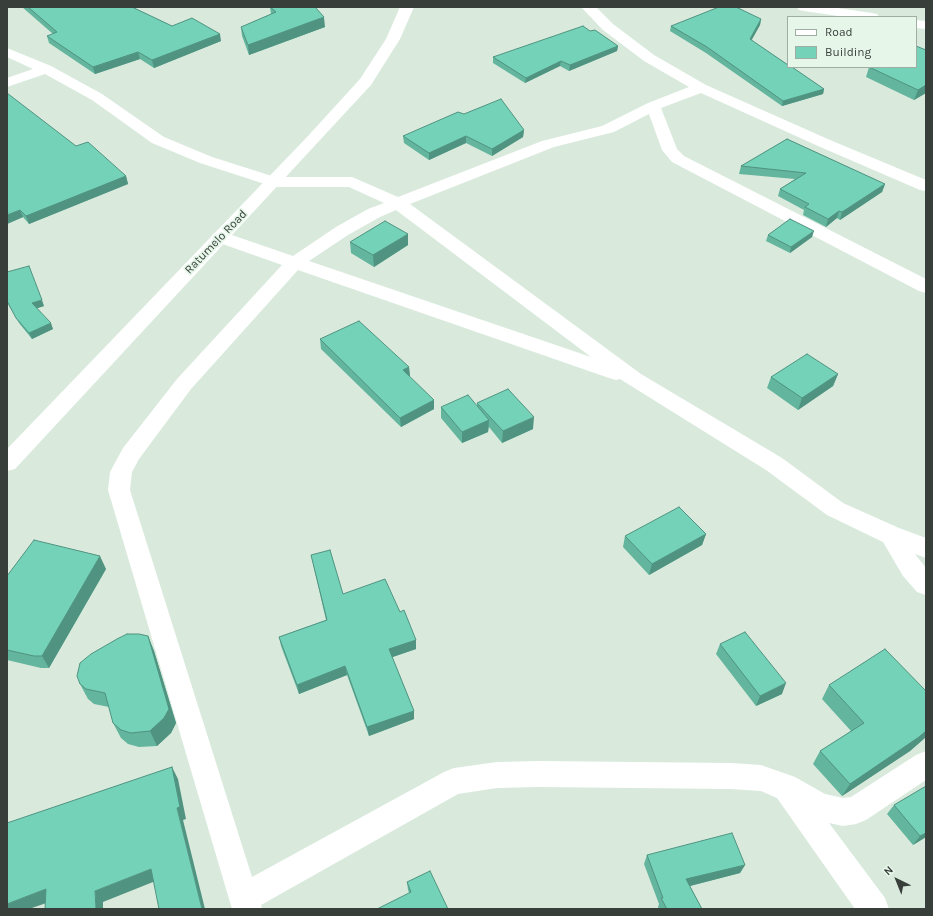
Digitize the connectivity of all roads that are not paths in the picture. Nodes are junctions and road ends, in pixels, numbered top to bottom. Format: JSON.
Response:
{"nodes":[{"id":1,"x":407,"y":7,"type":"edge"},
{"id":2,"x":588,"y":7,"type":"edge"},
{"id":3,"x":804,"y":7,"type":"edge"},
{"id":4,"x":865,"y":16,"type":"edge"},
{"id":5,"x":7,"y":52,"type":"edge"},
{"id":6,"x":46,"y":69,"type":"junction"},
{"id":7,"x":7,"y":83,"type":"edge"},
{"id":8,"x":702,"y":88,"type":"junction"},
{"id":9,"x":653,"y":106,"type":"junction"},
{"id":10,"x":274,"y":182,"type":"junction"},
{"id":11,"x":926,"y":186,"type":"edge"},
{"id":12,"x":398,"y":203,"type":"junction"},
{"id":13,"x":220,"y":237,"type":"junction"},
{"id":14,"x":294,"y":263,"type":"junction"},
{"id":15,"x":926,"y":287,"type":"edge"},
{"id":16,"x":634,"y":380,"type":"junction"},
{"id":17,"x":7,"y":463,"type":"edge"},
{"id":18,"x":891,"y":535,"type":"junction"},
{"id":19,"x":926,"y":548,"type":"edge"},
{"id":20,"x":926,"y":585,"type":"edge"},
{"id":21,"x":926,"y":764,"type":"edge"},
{"id":22,"x":785,"y":787,"type":"junction"},
{"id":23,"x":245,"y":903,"type":"edge"},
{"id":24,"x":874,"y":909,"type":"edge"}],
"edges":[{"from":1,"to":10,"type":"street","name":"Ratumelo Road"},
{"from":2,"to":8,"type":"street"},
{"from":3,"to":4,"type":"street"},
{"from":5,"to":6,"type":"street"},
{"from":6,"to":7,"type":"street"},
{"from":6,"to":10,"type":"street"},
{"from":8,"to":9,"type":"street"},
{"from":8,"to":11,"type":"street"},
{"from":9,"to":12,"type":"street"},
{"from":9,"to":15,"type":"street"},
{"from":10,"to":12,"type":"street"},
{"from":10,"to":13,"type":"street","name":"Ratumelo Road"},
{"from":12,"to":14,"type":"street"},
{"from":12,"to":16,"type":"street"},
{"from":13,"to":14,"type":"street"},
{"from":13,"to":17,"type":"street","name":"Ratumelo Road"},
{"from":14,"to":16,"type":"street"},
{"from":14,"to":23,"type":"street"},
{"from":16,"to":18,"type":"street"},
{"from":18,"to":19,"type":"street"},
{"from":18,"to":20,"type":"street"},
{"from":21,"to":22,"type":"street"},
{"from":22,"to":23,"type":"street"},
{"from":22,"to":24,"type":"street"}]}
